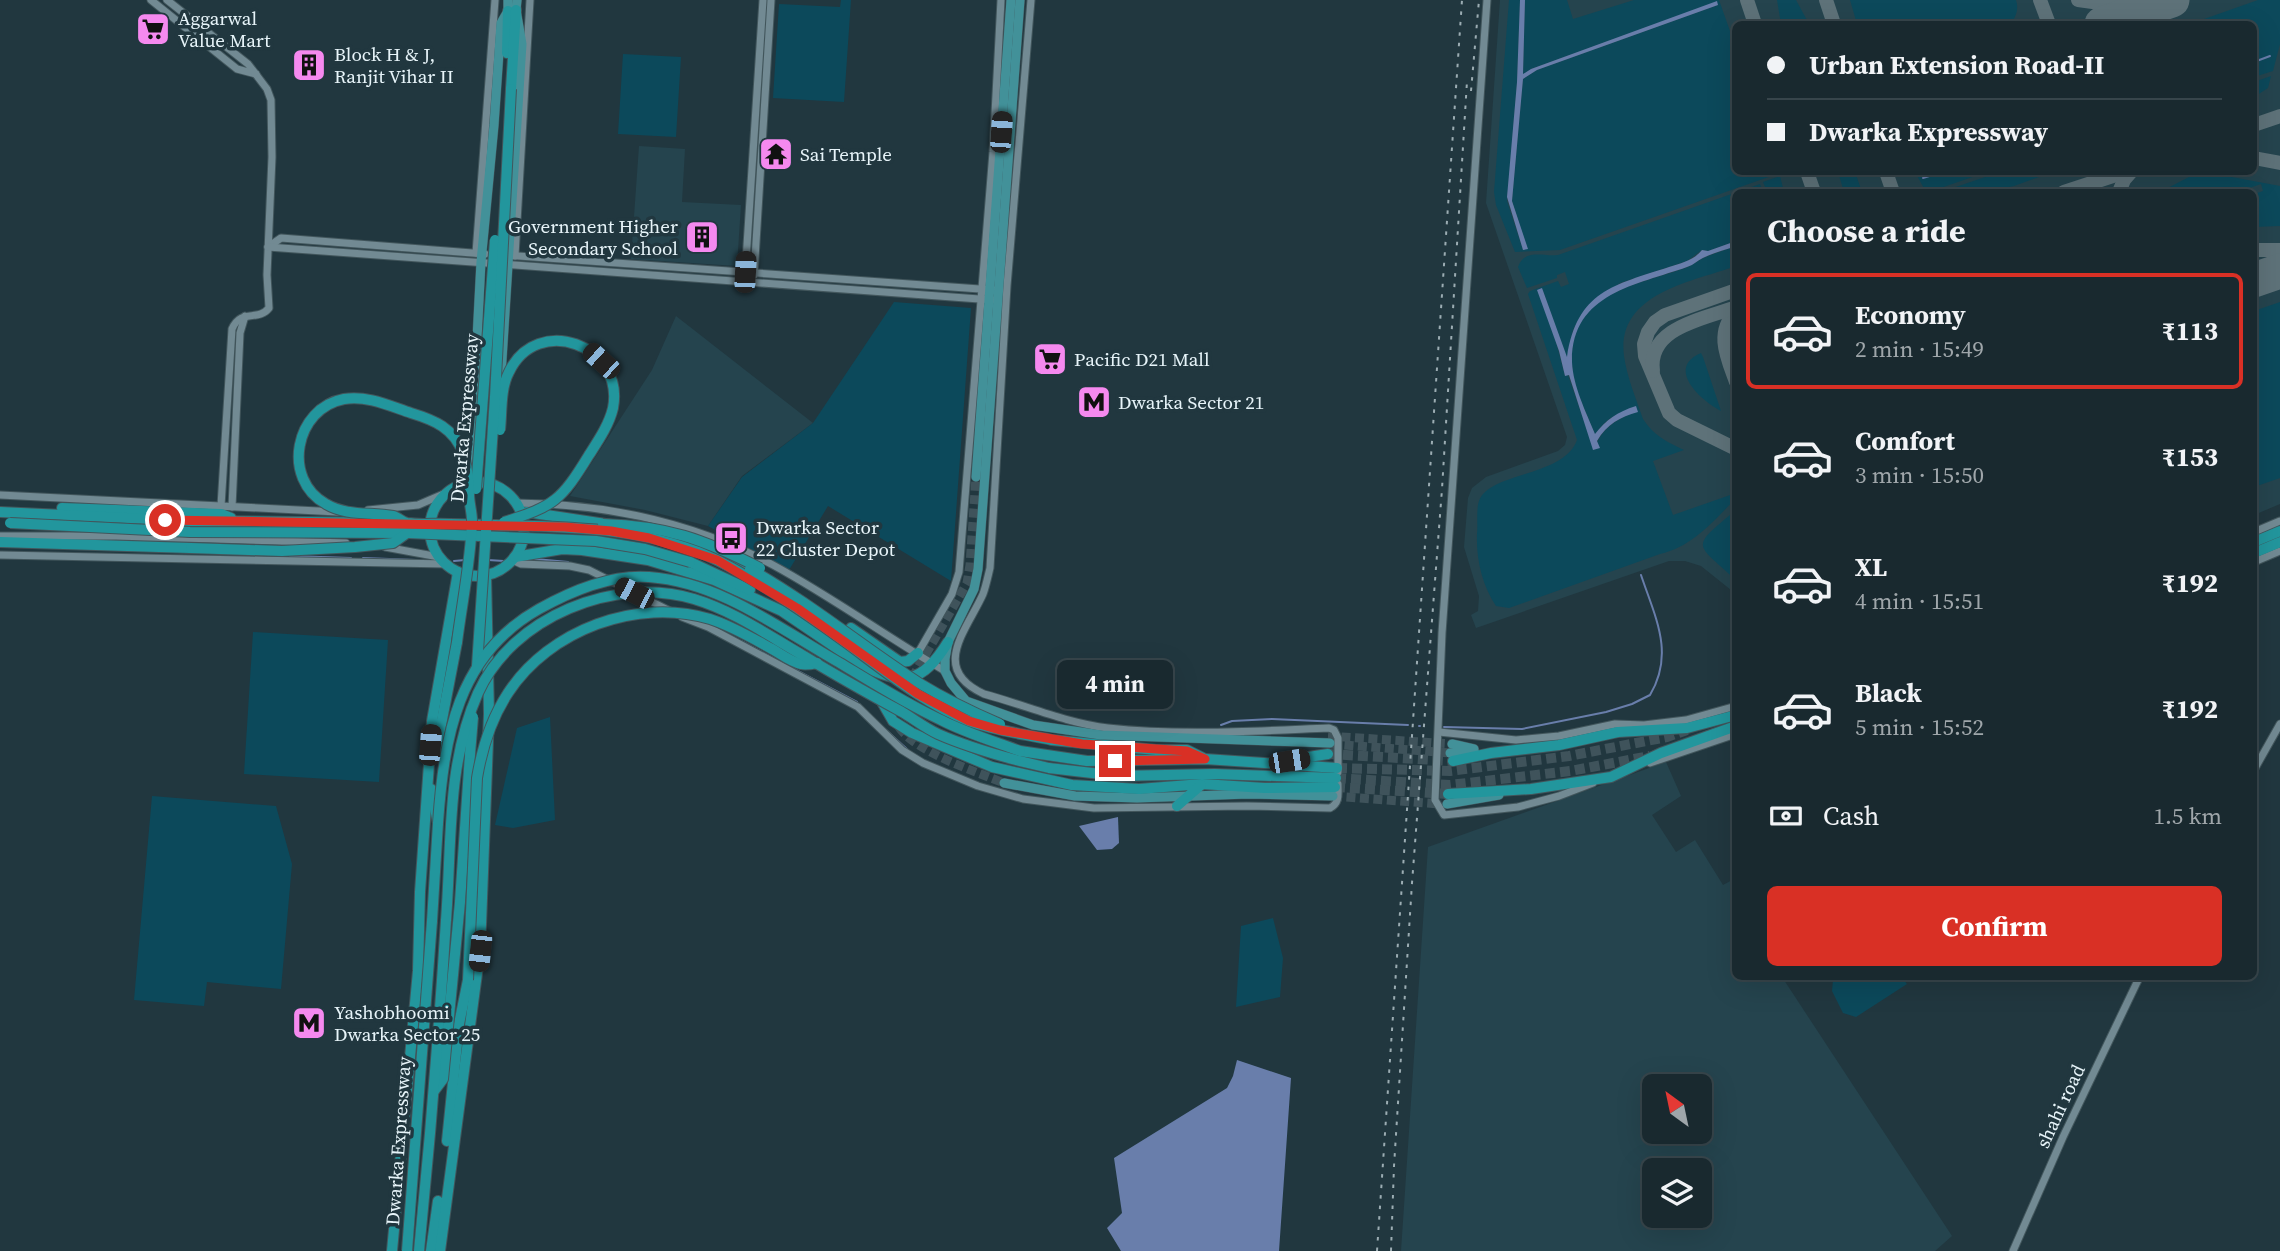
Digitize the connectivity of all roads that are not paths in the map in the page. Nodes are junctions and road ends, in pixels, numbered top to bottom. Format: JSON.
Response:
{"nodes":[{"id":1,"x":151,"y":0,"type":"edge"},
{"id":2,"x":167,"y":0,"type":"edge"},
{"id":3,"x":495,"y":0,"type":"edge"},
{"id":4,"x":530,"y":0,"type":"edge"},
{"id":5,"x":763,"y":0,"type":"edge"},
{"id":6,"x":771,"y":0,"type":"edge"},
{"id":7,"x":1001,"y":0,"type":"edge"},
{"id":8,"x":1011,"y":0,"type":"edge"},
{"id":9,"x":1020,"y":0,"type":"edge"},
{"id":10,"x":1031,"y":0,"type":"edge"},
{"id":11,"x":1487,"y":0,"type":"edge"},
{"id":12,"x":512,"y":5,"type":"edge"},
{"id":13,"x":257,"y":74,"type":"junction"},
{"id":14,"x":508,"y":88,"type":"junction"},
{"id":15,"x":268,"y":247,"type":"junction"},
{"id":16,"x":456,"y":251,"type":"junction"},
{"id":17,"x":480,"y":256,"type":"junction"},
{"id":18,"x":510,"y":259,"type":"junction"},
{"id":19,"x":455,"y":260,"type":"junction"},
{"id":20,"x":749,"y":272,"type":"junction"},
{"id":21,"x":744,"y":283,"type":"junction"},
{"id":22,"x":753,"y":284,"type":"junction"},
{"id":23,"x":990,"y":289,"type":"junction"},
{"id":24,"x":989,"y":300,"type":"junction"},
{"id":25,"x":245,"y":316,"type":"junction"},
{"id":26,"x":492,"y":451,"type":"junction"},
{"id":27,"x":976,"y":477,"type":"tunnel mouth"},
{"id":28,"x":470,"y":482,"type":"junction"},
{"id":29,"x":493,"y":484,"type":"junction"},
{"id":30,"x":985,"y":486,"type":"junction"},
{"id":31,"x":446,"y":493,"type":"junction"},
{"id":32,"x":0,"y":495,"type":"edge"},
{"id":33,"x":994,"y":495,"type":"junction"},
{"id":34,"x":0,"y":505,"type":"edge"},
{"id":35,"x":221,"y":506,"type":"junction"},
{"id":36,"x":232,"y":507,"type":"junction"},
{"id":37,"x":519,"y":507,"type":"junction"},
{"id":38,"x":0,"y":512,"type":"edge"},
{"id":39,"x":472,"y":519,"type":"junction"},
{"id":40,"x":2280,"y":521,"type":"edge"},
{"id":41,"x":239,"y":522,"type":"junction"},
{"id":42,"x":0,"y":523,"type":"edge"},
{"id":43,"x":495,"y":525,"type":"junction"},
{"id":44,"x":565,"y":527,"type":"junction"},
{"id":45,"x":406,"y":528,"type":"junction"},
{"id":46,"x":2257,"y":531,"type":"edge"},
{"id":47,"x":2280,"y":531,"type":"edge"},
{"id":48,"x":0,"y":536,"type":"edge"},
{"id":49,"x":2257,"y":541,"type":"edge"},
{"id":50,"x":0,"y":542,"type":"edge"},
{"id":51,"x":2280,"y":542,"type":"edge"},
{"id":52,"x":2280,"y":551,"type":"edge"},
{"id":53,"x":2257,"y":552,"type":"edge"},
{"id":54,"x":0,"y":555,"type":"edge"},
{"id":55,"x":514,"y":558,"type":"junction"},
{"id":56,"x":442,"y":561,"type":"junction"},
{"id":57,"x":2257,"y":561,"type":"edge"},
{"id":58,"x":458,"y":572,"type":"junction"},
{"id":59,"x":486,"y":575,"type":"junction"},
{"id":60,"x":782,"y":611,"type":"junction"},
{"id":61,"x":948,"y":642,"type":"junction"},
{"id":62,"x":918,"y":653,"type":"junction"},
{"id":63,"x":817,"y":663,"type":"junction"},
{"id":64,"x":860,"y":664,"type":"junction"},
{"id":65,"x":934,"y":664,"type":"junction"},
{"id":66,"x":892,"y":670,"type":"junction"},
{"id":67,"x":945,"y":671,"type":"junction"},
{"id":68,"x":1732,"y":707,"type":"edge"},
{"id":69,"x":1732,"y":716,"type":"edge"},
{"id":70,"x":2280,"y":724,"type":"edge"},
{"id":71,"x":1732,"y":727,"type":"edge"},
{"id":72,"x":1439,"y":732,"type":"junction"},
{"id":73,"x":1732,"y":735,"type":"edge"},
{"id":74,"x":1201,"y":736,"type":"junction"},
{"id":75,"x":1328,"y":745,"type":"joint"},
{"id":76,"x":1452,"y":752,"type":"joint"},
{"id":77,"x":1491,"y":753,"type":"junction"},
{"id":78,"x":1018,"y":755,"type":"junction"},
{"id":79,"x":1205,"y":759,"type":"junction"},
{"id":80,"x":1269,"y":764,"type":"junction"},
{"id":81,"x":2257,"y":765,"type":"edge"},
{"id":82,"x":1214,"y":774,"type":"junction"},
{"id":83,"x":1611,"y":777,"type":"junction"},
{"id":84,"x":1335,"y":782,"type":"junction"},
{"id":85,"x":1004,"y":783,"type":"tunnel mouth"},
{"id":86,"x":1267,"y":783,"type":"junction"},
{"id":87,"x":1202,"y":784,"type":"junction"},
{"id":88,"x":1190,"y":795,"type":"junction"},
{"id":89,"x":1447,"y":799,"type":"tunnel mouth"},
{"id":90,"x":1177,"y":806,"type":"junction"},
{"id":91,"x":438,"y":823,"type":"junction"},
{"id":92,"x":2138,"y":980,"type":"edge"},
{"id":93,"x":432,"y":1093,"type":"junction"},
{"id":94,"x":391,"y":1251,"type":"edge"},
{"id":95,"x":407,"y":1251,"type":"edge"},
{"id":96,"x":419,"y":1251,"type":"edge"},
{"id":97,"x":431,"y":1251,"type":"edge"},
{"id":98,"x":440,"y":1251,"type":"edge"},
{"id":99,"x":2013,"y":1251,"type":"edge"}],
"edges":[{"from":1,"to":13,"type":"street"},
{"from":2,"to":13,"type":"street"},
{"from":3,"to":17,"type":"street"},
{"from":4,"to":18,"type":"street"},
{"from":5,"to":20,"type":"street"},
{"from":6,"to":20,"type":"street"},
{"from":7,"to":23,"type":"street"},
{"from":8,"to":23,"type":"main road"},
{"from":9,"to":23,"type":"main road"},
{"from":10,"to":33,"type":"street"},
{"from":11,"to":72,"type":"street"},
{"from":12,"to":14,"type":"highway","name":"Dwarka Expressway"},
{"from":12,"to":17,"type":"main road"},
{"from":12,"to":18,"type":"main road"},
{"from":13,"to":15,"type":"street"},
{"from":14,"to":26,"type":"highway","name":"Dwarka Expressway","bridge":true},
{"from":14,"to":39,"type":"highway","name":"Dwarka Expressway","bridge":true},
{"from":15,"to":16,"type":"street"},
{"from":15,"to":19,"type":"street"},
{"from":15,"to":25,"type":"street"},
{"from":16,"to":17,"type":"street"},
{"from":16,"to":19,"type":"street"},
{"from":17,"to":18,"type":"street"},
{"from":17,"to":19,"type":"street"},
{"from":17,"to":28,"type":"main road"},
{"from":18,"to":20,"type":"street"},
{"from":18,"to":21,"type":"street"},
{"from":18,"to":29,"type":"main road"},
{"from":20,"to":21,"type":"street"},
{"from":20,"to":22,"type":"street"},
{"from":20,"to":23,"type":"street"},
{"from":21,"to":22,"type":"street"},
{"from":22,"to":24,"type":"street"},
{"from":23,"to":24,"type":"main road"},
{"from":24,"to":27,"type":"main road"},
{"from":24,"to":30,"type":"main road"},
{"from":24,"to":62,"type":"street"},
{"from":25,"to":35,"type":"street"},
{"from":25,"to":36,"type":"street"},
{"from":26,"to":43,"type":"highway","bridge":true},
{"from":26,"to":93,"type":"highway","name":"Dwarka Expressway","bridge":true},
{"from":28,"to":29,"type":"highway"},
{"from":28,"to":31,"type":"highway"},
{"from":29,"to":37,"type":"highway"},
{"from":30,"to":33,"type":"main road"},
{"from":30,"to":61,"type":"main road"},
{"from":31,"to":36,"type":"street"},
{"from":31,"to":56,"type":"highway"},
{"from":32,"to":35,"type":"street"},
{"from":33,"to":74,"type":"street"},
{"from":34,"to":41,"type":"highway"},
{"from":35,"to":36,"type":"street"},
{"from":37,"to":55,"type":"highway"},
{"from":37,"to":62,"type":"street"},
{"from":37,"to":66,"type":"highway","bridge":true},
{"from":38,"to":41,"type":"highway"},
{"from":39,"to":45,"type":"highway","bridge":true},
{"from":39,"to":91,"type":"highway","name":"Dwarka Expressway","bridge":true},
{"from":40,"to":46,"type":"street"},
{"from":41,"to":45,"type":"highway"},
{"from":42,"to":45,"type":"highway","bridge":true},
{"from":43,"to":44,"type":"highway","bridge":true},
{"from":43,"to":45,"type":"highway","bridge":true},
{"from":44,"to":66,"type":"highway","bridge":true},
{"from":44,"to":66,"type":"highway","bridge":true},
{"from":45,"to":50,"type":"highway","bridge":true},
{"from":45,"to":60,"type":"highway","bridge":true},
{"from":47,"to":49,"type":"highway"},
{"from":48,"to":56,"type":"street"},
{"from":51,"to":53,"type":"highway"},
{"from":52,"to":57,"type":"street"},
{"from":54,"to":56,"type":"street"},
{"from":55,"to":59,"type":"highway"},
{"from":55,"to":60,"type":"highway"},
{"from":55,"to":90,"type":"street"},
{"from":56,"to":58,"type":"highway"},
{"from":58,"to":59,"type":"highway"},
{"from":58,"to":94,"type":"highway"},
{"from":59,"to":98,"type":"highway"},
{"from":60,"to":64,"type":"highway"},
{"from":61,"to":65,"type":"highway"},
{"from":61,"to":67,"type":"main road"},
{"from":62,"to":65,"type":"street"},
{"from":62,"to":66,"type":"highway"},
{"from":63,"to":78,"type":"highway","name":"Dwarka Expressway","bridge":true},
{"from":63,"to":93,"type":"highway","name":"Dwarka Expressway","bridge":true},
{"from":63,"to":97,"type":"highway","bridge":true},
{"from":64,"to":66,"type":"highway"},
{"from":64,"to":87,"type":"highway"},
{"from":65,"to":66,"type":"highway"},
{"from":65,"to":67,"type":"street"},
{"from":66,"to":79,"type":"highway","bridge":true},
{"from":67,"to":74,"type":"main road"},
{"from":68,"to":72,"type":"street"},
{"from":69,"to":77,"type":"highway"},
{"from":70,"to":81,"type":"street"},
{"from":71,"to":83,"type":"highway"},
{"from":72,"to":83,"type":"street"},
{"from":73,"to":83,"type":"street"},
{"from":74,"to":75,"type":"main road"},
{"from":74,"to":90,"type":"street"},
{"from":75,"to":80,"type":"highway"},
{"from":76,"to":77,"type":"highway"},
{"from":76,"to":77,"type":"main road"},
{"from":78,"to":79,"type":"highway","name":"Dwarka Expressway"},
{"from":78,"to":82,"type":"highway","name":"Dwarka Expressway"},
{"from":78,"to":91,"type":"highway","name":"Dwarka Expressway","bridge":true},
{"from":79,"to":80,"type":"highway"},
{"from":80,"to":84,"type":"highway"},
{"from":82,"to":86,"type":"highway","name":"Dwarka Expressway"},
{"from":82,"to":87,"type":"highway"},
{"from":83,"to":89,"type":"highway"},
{"from":84,"to":86,"type":"highway"},
{"from":84,"to":88,"type":"main road"},
{"from":85,"to":88,"type":"main road"},
{"from":86,"to":87,"type":"highway"},
{"from":87,"to":88,"type":"highway"},
{"from":88,"to":90,"type":"highway"},
{"from":91,"to":95,"type":"highway","name":"Dwarka Expressway","bridge":true},
{"from":92,"to":99,"type":"street","name":"shahi road"},
{"from":93,"to":96,"type":"highway","name":"Dwarka Expressway","bridge":true}]}
